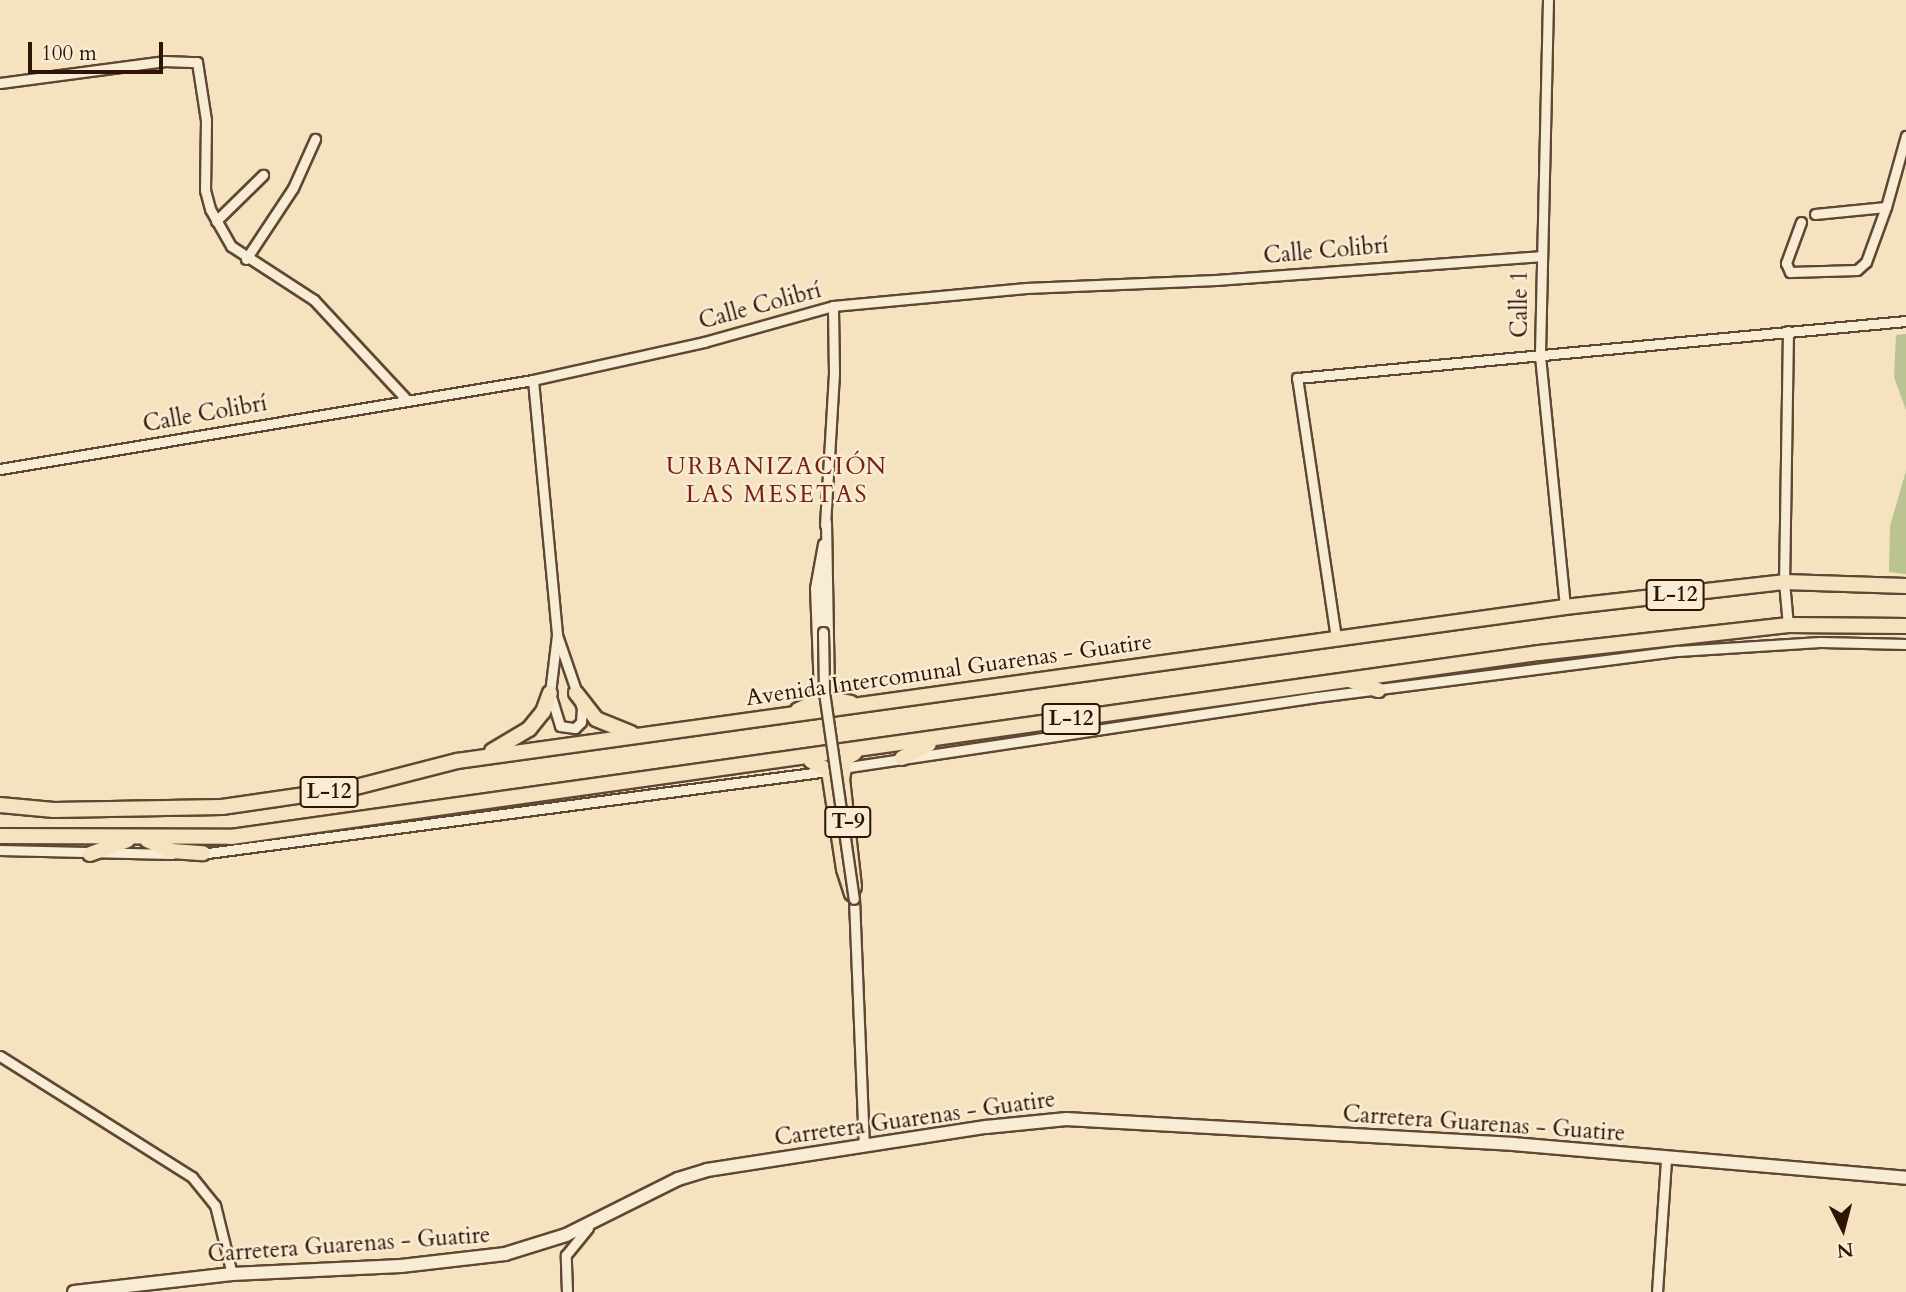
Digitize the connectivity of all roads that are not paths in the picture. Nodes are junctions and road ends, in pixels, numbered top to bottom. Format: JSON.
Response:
{"nodes":[{"id":1,"x":1548,"y":0,"type":"edge"},
{"id":2,"x":0,"y":83,"type":"edge"},
{"id":3,"x":1906,"y":136,"type":"edge"},
{"id":4,"x":315,"y":139,"type":"dead end"},
{"id":5,"x":263,"y":175,"type":"dead end"},
{"id":6,"x":1886,"y":207,"type":"junction"},
{"id":7,"x":1815,"y":214,"type":"dead end"},
{"id":8,"x":216,"y":221,"type":"junction"},
{"id":9,"x":1801,"y":222,"type":"dead end"},
{"id":10,"x":1539,"y":256,"type":"junction"},
{"id":11,"x":246,"y":259,"type":"junction"},
{"id":12,"x":833,"y":306,"type":"junction"},
{"id":13,"x":1906,"y":321,"type":"edge"},
{"id":14,"x":1788,"y":331,"type":"junction"},
{"id":15,"x":1540,"y":356,"type":"junction"},
{"id":16,"x":533,"y":380,"type":"junction"},
{"id":17,"x":407,"y":400,"type":"junction"},
{"id":18,"x":0,"y":468,"type":"edge"},
{"id":19,"x":826,"y":522,"type":"junction"},
{"id":20,"x":823,"y":544,"type":"junction"},
{"id":21,"x":1784,"y":582,"type":"junction"},
{"id":22,"x":1906,"y":586,"type":"edge"},
{"id":23,"x":1565,"y":607,"type":"junction"},
{"id":24,"x":1788,"y":625,"type":"junction"},
{"id":25,"x":1906,"y":626,"type":"edge"},
{"id":26,"x":556,"y":635,"type":"junction"},
{"id":27,"x":1336,"y":638,"type":"junction"},
{"id":28,"x":1906,"y":644,"type":"edge"},
{"id":29,"x":1344,"y":678,"type":"junction"},
{"id":30,"x":824,"y":687,"type":"junction"},
{"id":31,"x":1378,"y":690,"type":"junction"},
{"id":32,"x":550,"y":693,"type":"junction"},
{"id":33,"x":576,"y":693,"type":"junction"},
{"id":34,"x":881,"y":702,"type":"junction"},
{"id":35,"x":776,"y":718,"type":"junction"},
{"id":36,"x":653,"y":733,"type":"junction"},
{"id":37,"x":938,"y":740,"type":"junction"},
{"id":38,"x":857,"y":752,"type":"junction"},
{"id":39,"x":902,"y":758,"type":"junction"},
{"id":40,"x":457,"y":761,"type":"junction"},
{"id":41,"x":799,"y":761,"type":"junction"},
{"id":42,"x":836,"y":770,"type":"junction"},
{"id":43,"x":0,"y":804,"type":"edge"},
{"id":44,"x":0,"y":836,"type":"edge"},
{"id":45,"x":128,"y":839,"type":"junction"},
{"id":46,"x":146,"y":839,"type":"junction"},
{"id":47,"x":0,"y":851,"type":"edge"},
{"id":48,"x":203,"y":853,"type":"junction"},
{"id":49,"x":90,"y":854,"type":"junction"},
{"id":50,"x":854,"y":899,"type":"junction"},
{"id":51,"x":1,"y":1056,"type":"edge"},
{"id":52,"x":864,"y":1144,"type":"junction"},
{"id":53,"x":1667,"y":1159,"type":"junction"},
{"id":54,"x":1906,"y":1178,"type":"edge"},
{"id":55,"x":597,"y":1219,"type":"junction"},
{"id":56,"x":232,"y":1274,"type":"junction"},
{"id":57,"x":74,"y":1292,"type":"edge"},
{"id":58,"x":567,"y":1292,"type":"edge"},
{"id":59,"x":1657,"y":1292,"type":"edge"}],
"edges":[{"from":1,"to":10,"type":"street","name":"Calle 1"},
{"from":2,"to":8,"type":"street"},
{"from":3,"to":6,"type":"street"},
{"from":4,"to":11,"type":"street"},
{"from":5,"to":8,"type":"street"},
{"from":6,"to":7,"type":"street"},
{"from":6,"to":9,"type":"street"},
{"from":8,"to":11,"type":"street"},
{"from":10,"to":12,"type":"street","name":"Calle Colibrí"},
{"from":10,"to":15,"type":"street","name":"Calle 1"},
{"from":11,"to":17,"type":"street"},
{"from":12,"to":16,"type":"street","name":"Calle Colibrí"},
{"from":12,"to":19,"type":"street"},
{"from":13,"to":14,"type":"street"},
{"from":14,"to":15,"type":"street"},
{"from":14,"to":21,"type":"street"},
{"from":15,"to":23,"type":"street","name":"Calle 1"},
{"from":15,"to":27,"type":"street"},
{"from":16,"to":17,"type":"street","name":"Calle Colibrí"},
{"from":16,"to":26,"type":"street"},
{"from":17,"to":18,"type":"street","name":"Calle Colibrí"},
{"from":19,"to":20,"type":"street"},
{"from":19,"to":30,"type":"street"},
{"from":20,"to":30,"type":"street"},
{"from":20,"to":50,"type":"street","bridge":true},
{"from":21,"to":22,"type":"highway","name":"Avenida Intercomunal Guarenas - Guatire","number":"L-12"},
{"from":21,"to":23,"type":"highway","name":"Avenida Intercomunal Guarenas - Guatire","number":"L-12"},
{"from":21,"to":24,"type":"street"},
{"from":23,"to":27,"type":"highway","name":"Avenida Intercomunal Guarenas - Guatire","number":"L-12"},
{"from":24,"to":25,"type":"highway","number":"L-12"},
{"from":24,"to":29,"type":"highway","number":"L-12"},
{"from":26,"to":32,"type":"street"},
{"from":26,"to":33,"type":"street"},
{"from":27,"to":34,"type":"highway","name":"Avenida Intercomunal Guarenas - Guatire","number":"L-12"},
{"from":28,"to":31,"type":"street","number":"L-12"},
{"from":29,"to":31,"type":"highway"},
{"from":29,"to":37,"type":"highway","number":"L-12"},
{"from":30,"to":34,"type":"highway"},
{"from":30,"to":35,"type":"highway"},
{"from":31,"to":39,"type":"street","number":"L-12"},
{"from":32,"to":33,"type":"street"},
{"from":32,"to":40,"type":"highway"},
{"from":33,"to":36,"type":"highway"},
{"from":34,"to":35,"type":"highway","name":"Avenida Intercomunal Guarenas - Guatire","number":"L-12"},
{"from":35,"to":36,"type":"highway","name":"Avenida Intercomunal Guarenas - Guatire","number":"L-12"},
{"from":36,"to":40,"type":"highway","name":"Avenida Intercomunal Guarenas - Guatire","number":"L-12"},
{"from":37,"to":38,"type":"highway","number":"L-12"},
{"from":37,"to":39,"type":"highway"},
{"from":38,"to":41,"type":"highway","number":"L-12"},
{"from":38,"to":42,"type":"highway"},
{"from":39,"to":42,"type":"street","number":"L-12"},
{"from":40,"to":43,"type":"highway","name":"Avenida Intercomunal Guarenas - Guatire","number":"L-12"},
{"from":41,"to":42,"type":"highway"},
{"from":41,"to":46,"type":"highway","number":"L-12"},
{"from":42,"to":48,"type":"street","number":"L-12"},
{"from":42,"to":50,"type":"highway","number":"T-9"},
{"from":44,"to":45,"type":"highway","number":"L-12"},
{"from":45,"to":46,"type":"highway","number":"L-12"},
{"from":45,"to":49,"type":"highway"},
{"from":46,"to":48,"type":"highway"},
{"from":47,"to":49,"type":"street","number":"L-12"},
{"from":48,"to":49,"type":"street","number":"L-12"},
{"from":50,"to":52,"type":"street"},
{"from":51,"to":56,"type":"street"},
{"from":52,"to":53,"type":"main road","name":"Carretera Guarenas - Guatire"},
{"from":52,"to":55,"type":"main road","name":"Carretera Guarenas - Guatire"},
{"from":53,"to":54,"type":"main road","name":"Carretera Guarenas - Guatire"},
{"from":53,"to":59,"type":"street"},
{"from":55,"to":56,"type":"main road","name":"Carretera Guarenas - Guatire"},
{"from":55,"to":58,"type":"street"},
{"from":56,"to":57,"type":"main road","name":"Carretera Guarenas - Guatire"}]}
